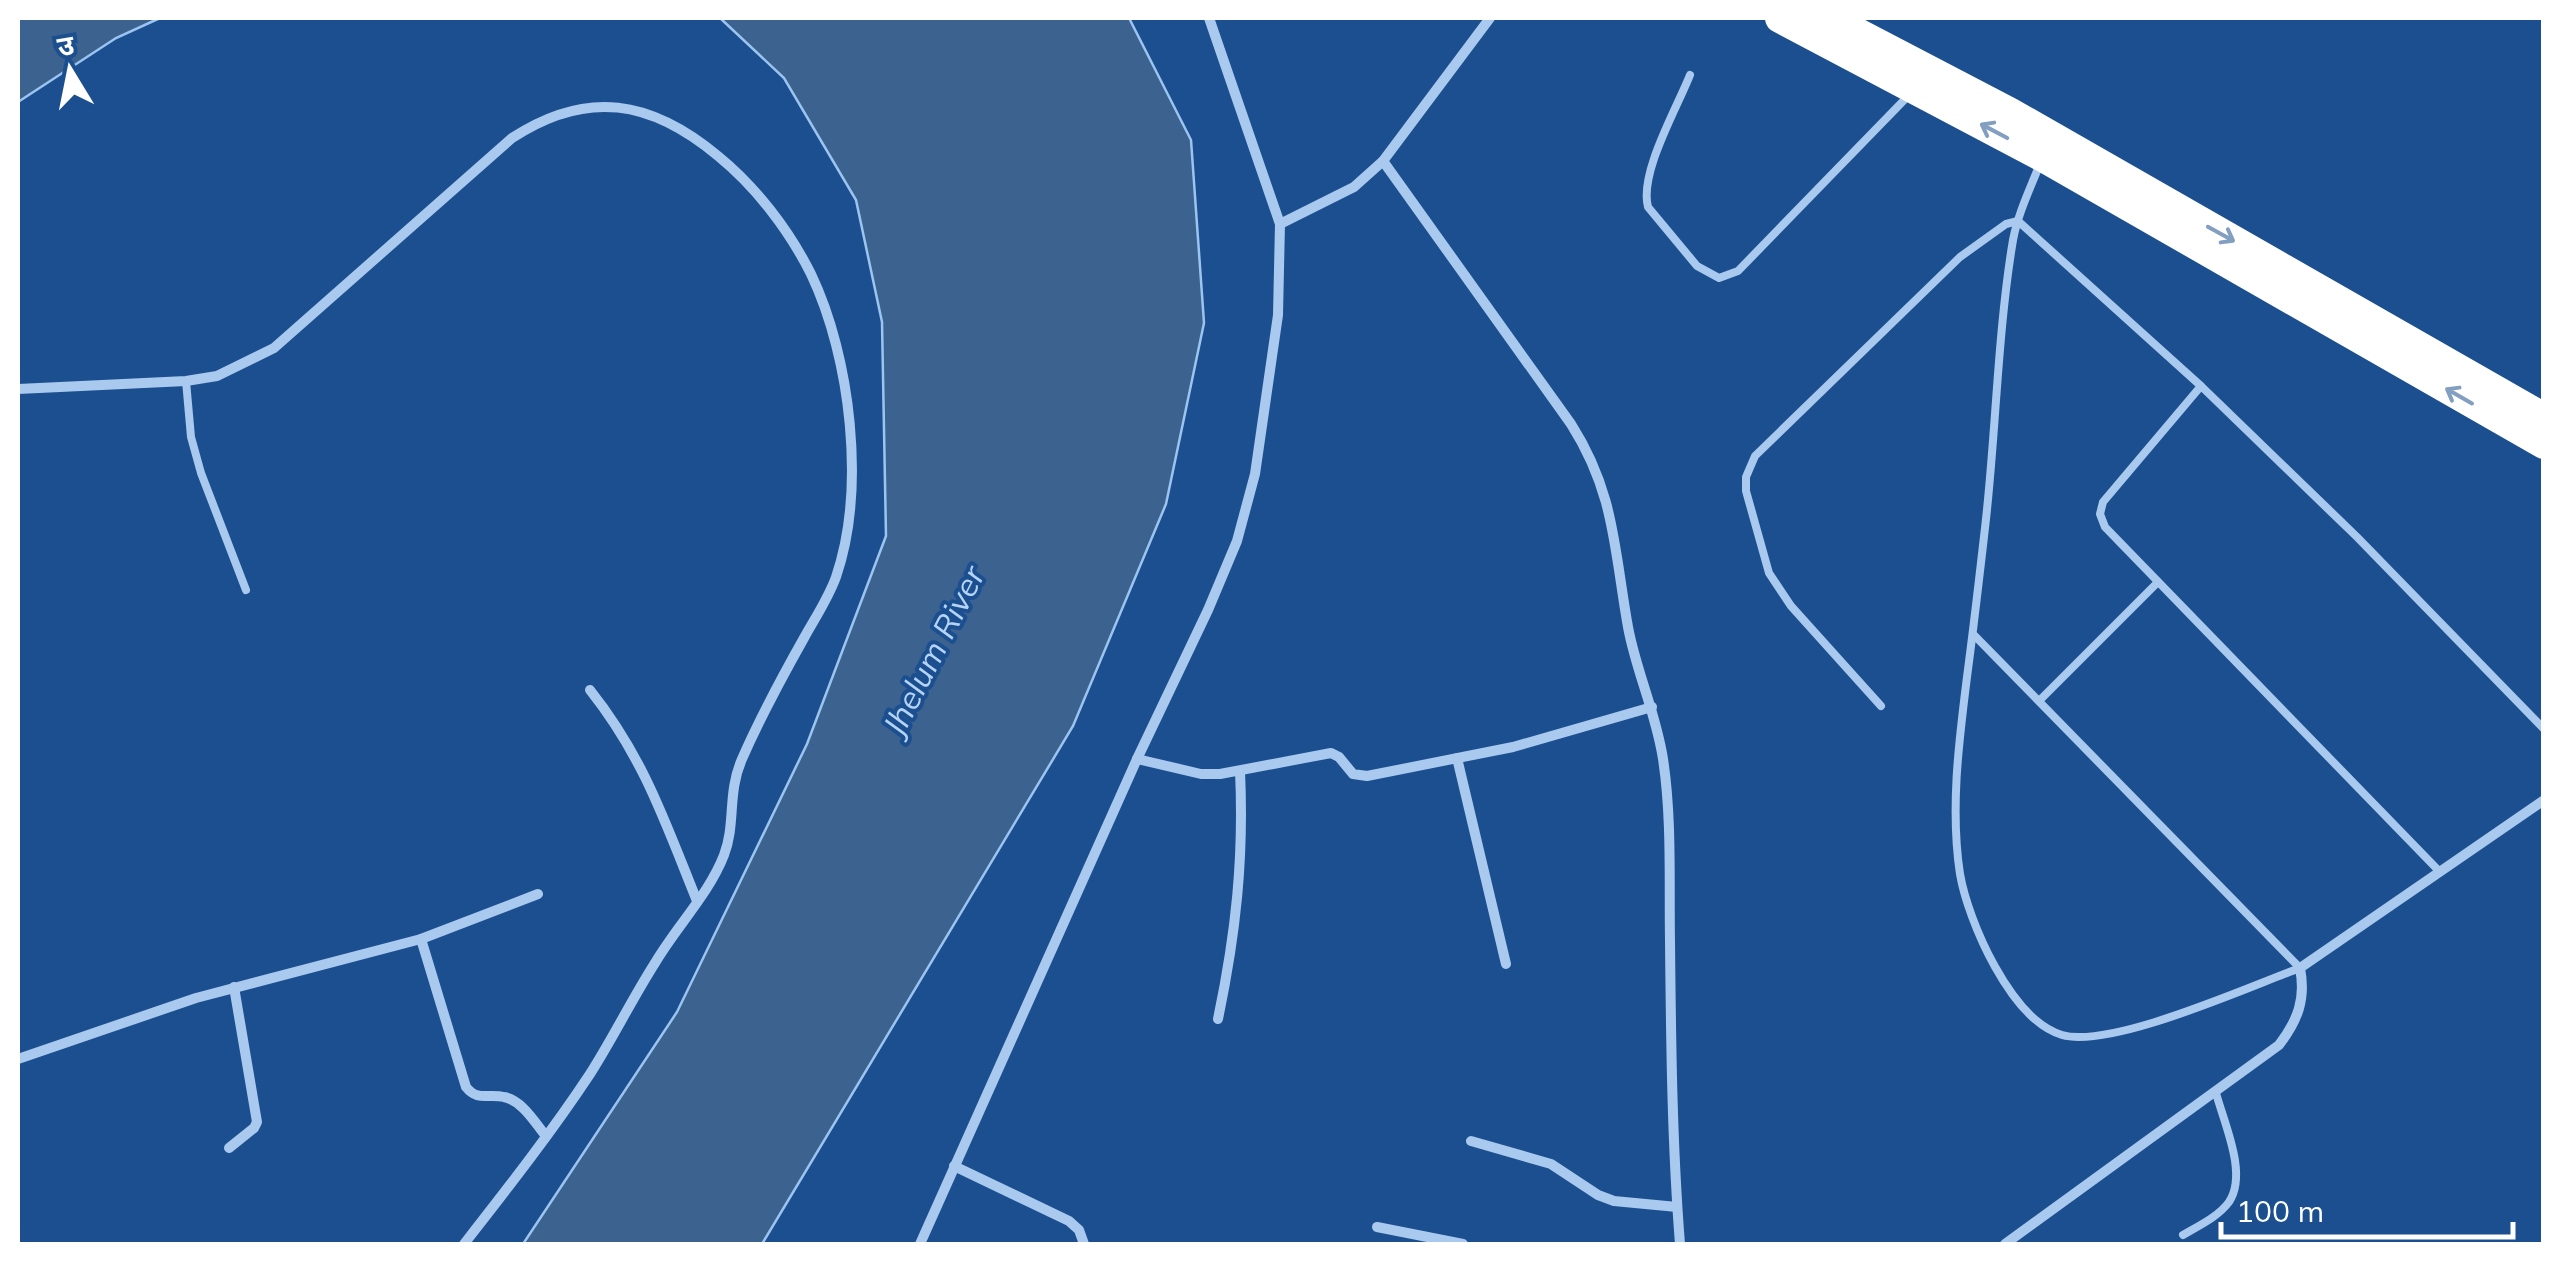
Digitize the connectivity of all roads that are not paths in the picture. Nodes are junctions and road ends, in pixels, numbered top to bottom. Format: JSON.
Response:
{"nodes":[{"id":1,"x":1209,"y":18,"type":"edge"},
{"id":2,"x":1490,"y":18,"type":"edge"},
{"id":3,"x":1780,"y":18,"type":"edge"},
{"id":4,"x":1829,"y":18,"type":"edge"},
{"id":5,"x":1690,"y":76,"type":"dead end"},
{"id":6,"x":1922,"y":79,"type":"junction"},
{"id":7,"x":2049,"y":148,"type":"junction"},
{"id":8,"x":1382,"y":160,"type":"junction"},
{"id":9,"x":2018,"y":221,"type":"junction"},
{"id":10,"x":1280,"y":224,"type":"junction"},
{"id":11,"x":186,"y":381,"type":"junction"},
{"id":12,"x":2201,"y":386,"type":"junction"},
{"id":13,"x":18,"y":389,"type":"edge"},
{"id":14,"x":2544,"y":418,"type":"edge"},
{"id":15,"x":2544,"y":444,"type":"edge"},
{"id":16,"x":2158,"y":582,"type":"junction"},
{"id":17,"x":246,"y":590,"type":"dead end"},
{"id":18,"x":1972,"y":634,"type":"junction"},
{"id":19,"x":590,"y":690,"type":"dead end"},
{"id":20,"x":2038,"y":701,"type":"junction"},
{"id":21,"x":1881,"y":706,"type":"dead end"},
{"id":22,"x":1652,"y":707,"type":"junction"},
{"id":23,"x":2544,"y":729,"type":"edge"},
{"id":24,"x":1457,"y":758,"type":"junction"},
{"id":25,"x":1137,"y":759,"type":"junction"},
{"id":26,"x":1240,"y":771,"type":"junction"},
{"id":27,"x":2544,"y":800,"type":"edge"},
{"id":28,"x":2440,"y":872,"type":"junction"},
{"id":29,"x":538,"y":894,"type":"dead end"},
{"id":30,"x":697,"y":901,"type":"junction"},
{"id":31,"x":421,"y":938,"type":"junction"},
{"id":32,"x":1506,"y":964,"type":"dead end"},
{"id":33,"x":2300,"y":968,"type":"junction"},
{"id":34,"x":234,"y":988,"type":"junction"},
{"id":35,"x":1218,"y":1019,"type":"dead end"},
{"id":36,"x":18,"y":1059,"type":"edge"},
{"id":37,"x":2216,"y":1093,"type":"junction"},
{"id":38,"x":546,"y":1136,"type":"junction"},
{"id":39,"x":1471,"y":1141,"type":"dead end"},
{"id":40,"x":228,"y":1148,"type":"dead end"},
{"id":41,"x":954,"y":1166,"type":"junction"},
{"id":42,"x":1677,"y":1207,"type":"junction"},
{"id":43,"x":1377,"y":1227,"type":"dead end"},
{"id":44,"x":2183,"y":1235,"type":"dead end"},
{"id":45,"x":464,"y":1244,"type":"edge"},
{"id":46,"x":920,"y":1244,"type":"edge"},
{"id":47,"x":1084,"y":1244,"type":"edge"},
{"id":48,"x":1462,"y":1244,"type":"edge"},
{"id":49,"x":1680,"y":1244,"type":"edge"},
{"id":50,"x":2005,"y":1244,"type":"edge"}],
"edges":[{"from":1,"to":10,"type":"street"},
{"from":2,"to":8,"type":"street"},
{"from":3,"to":6,"type":"highway"},
{"from":4,"to":6,"type":"highway"},
{"from":5,"to":6,"type":"lane"},
{"from":6,"to":7,"type":"highway"},
{"from":7,"to":9,"type":"lane"},
{"from":7,"to":14,"type":"highway","one_way":true},
{"from":15,"to":7,"type":"highway","one_way":true},
{"from":8,"to":10,"type":"street"},
{"from":8,"to":22,"type":"street"},
{"from":9,"to":12,"type":"lane"},
{"from":9,"to":18,"type":"lane"},
{"from":9,"to":21,"type":"lane"},
{"from":10,"to":25,"type":"street"},
{"from":11,"to":13,"type":"street"},
{"from":11,"to":17,"type":"lane"},
{"from":11,"to":30,"type":"street"},
{"from":12,"to":16,"type":"lane"},
{"from":12,"to":23,"type":"lane"},
{"from":16,"to":20,"type":"lane"},
{"from":16,"to":28,"type":"lane"},
{"from":18,"to":20,"type":"lane"},
{"from":18,"to":33,"type":"lane"},
{"from":19,"to":30,"type":"street"},
{"from":20,"to":33,"type":"lane"},
{"from":22,"to":24,"type":"street"},
{"from":22,"to":42,"type":"street"},
{"from":24,"to":26,"type":"street"},
{"from":24,"to":32,"type":"street"},
{"from":25,"to":26,"type":"street"},
{"from":25,"to":41,"type":"street"},
{"from":26,"to":35,"type":"street"},
{"from":27,"to":28,"type":"street"},
{"from":28,"to":33,"type":"street"},
{"from":29,"to":31,"type":"street"},
{"from":30,"to":38,"type":"street"},
{"from":31,"to":34,"type":"street"},
{"from":31,"to":38,"type":"street"},
{"from":33,"to":37,"type":"street"},
{"from":34,"to":36,"type":"street"},
{"from":34,"to":40,"type":"street"},
{"from":37,"to":44,"type":"lane"},
{"from":37,"to":50,"type":"street"},
{"from":38,"to":45,"type":"street"},
{"from":39,"to":42,"type":"street"},
{"from":41,"to":46,"type":"street"},
{"from":41,"to":47,"type":"street"},
{"from":42,"to":49,"type":"street"},
{"from":43,"to":48,"type":"street"}]}
